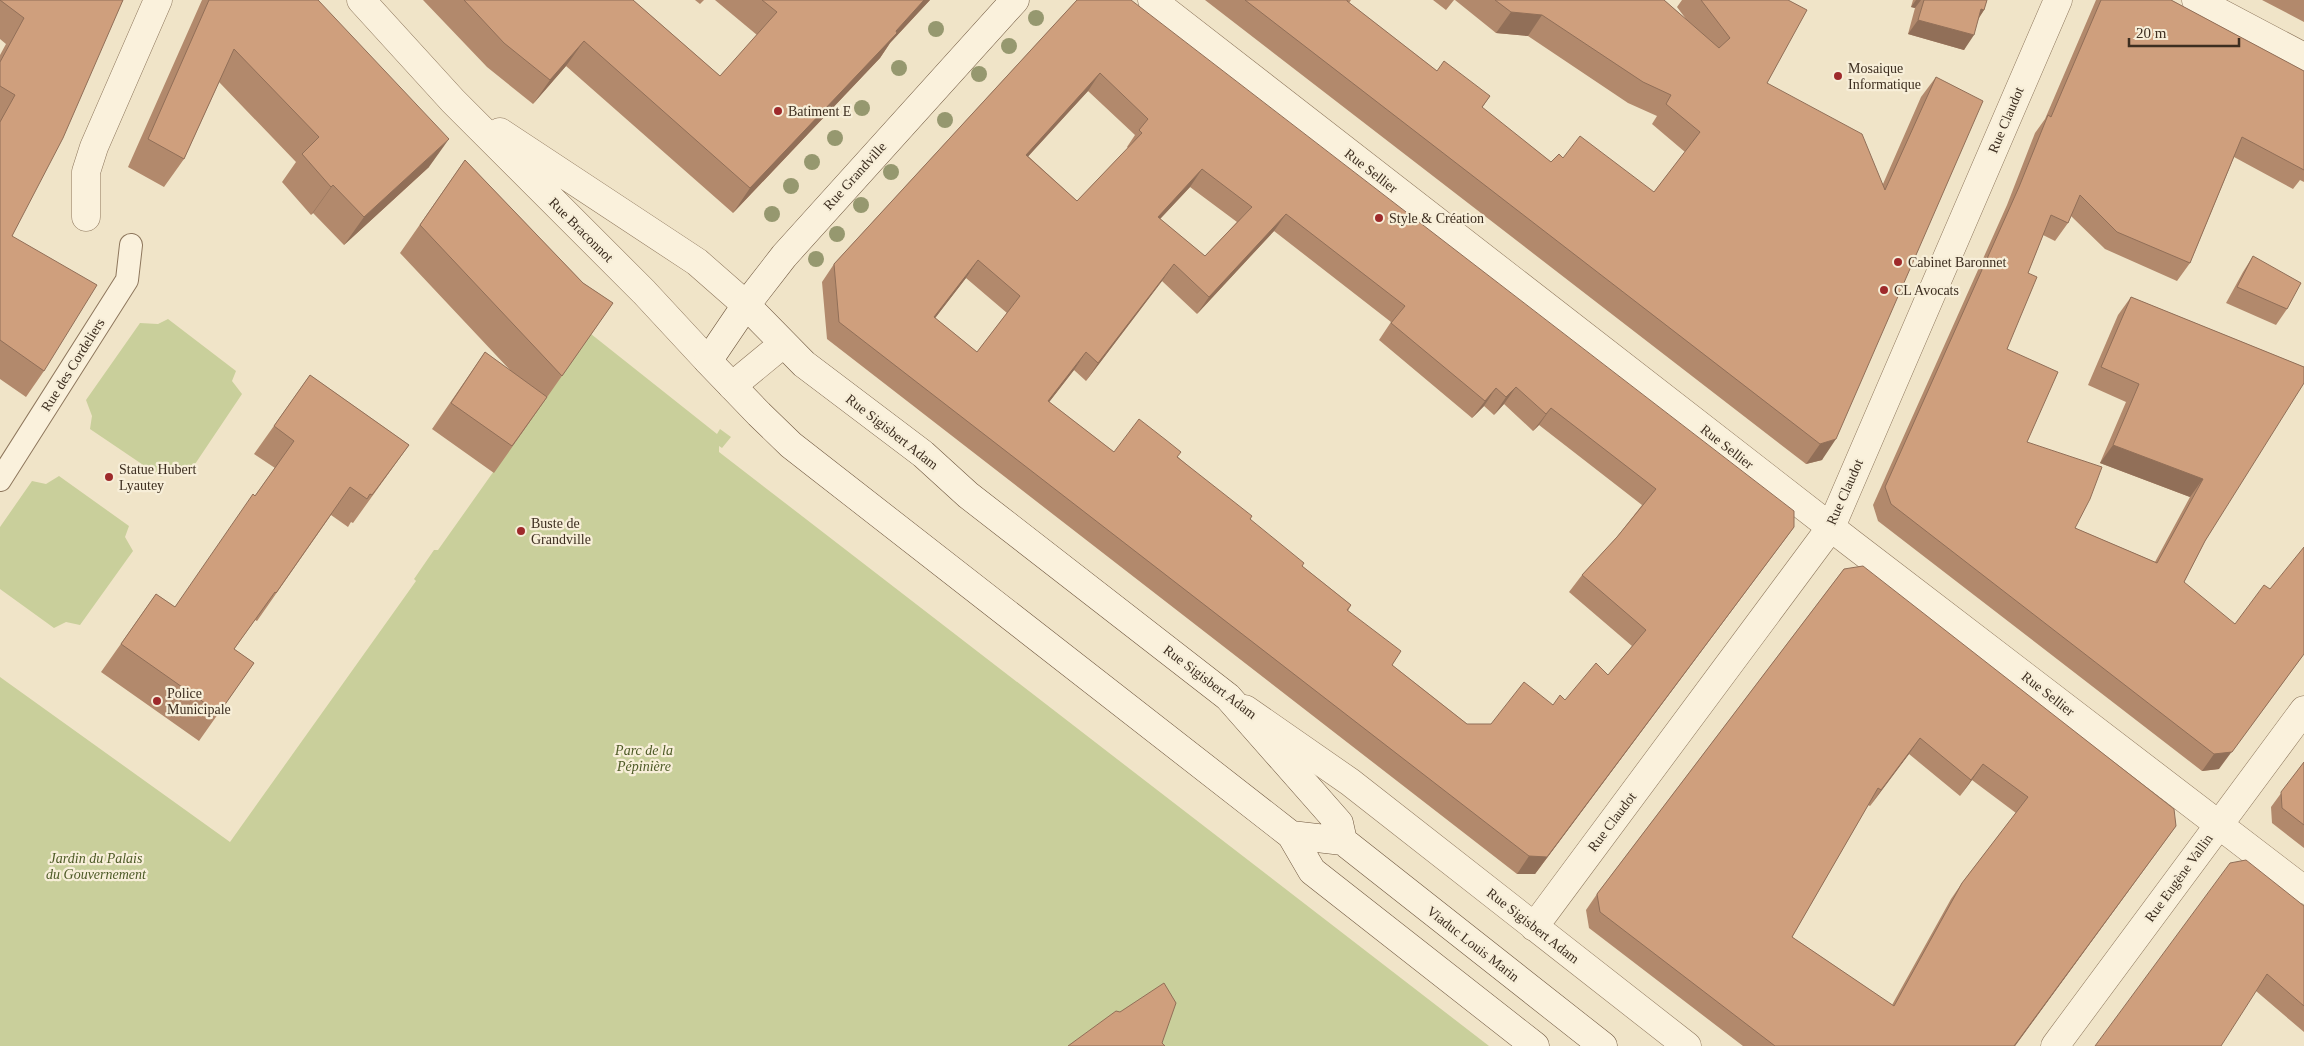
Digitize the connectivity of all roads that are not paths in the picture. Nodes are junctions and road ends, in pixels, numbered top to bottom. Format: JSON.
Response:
{"nodes":[{"id":1,"x":158,"y":0,"type":"edge"},
{"id":2,"x":361,"y":0,"type":"edge"},
{"id":3,"x":1015,"y":0,"type":"edge"},
{"id":4,"x":1152,"y":0,"type":"edge"},
{"id":5,"x":2058,"y":0,"type":"edge"},
{"id":6,"x":2196,"y":0,"type":"edge"},
{"id":7,"x":2304,"y":57,"type":"edge"},
{"id":8,"x":453,"y":101,"type":"junction"},
{"id":9,"x":86,"y":217,"type":"dead end"},
{"id":10,"x":130,"y":245,"type":"dead end"},
{"id":11,"x":746,"y":305,"type":"junction"},
{"id":12,"x":783,"y":344,"type":"junction"},
{"id":13,"x":708,"y":361,"type":"junction"},
{"id":14,"x":732,"y":386,"type":"junction"},
{"id":15,"x":0,"y":480,"type":"edge"},
{"id":16,"x":1831,"y":527,"type":"junction"},
{"id":17,"x":1228,"y":697,"type":"junction"},
{"id":18,"x":2304,"y":710,"type":"edge"},
{"id":19,"x":2218,"y":824,"type":"junction"},
{"id":20,"x":1292,"y":835,"type":"junction"},
{"id":21,"x":1343,"y":841,"type":"junction"},
{"id":22,"x":2304,"y":890,"type":"edge"},
{"id":23,"x":1534,"y":927,"type":"junction"},
{"id":24,"x":1535,"y":1046,"type":"edge"},
{"id":25,"x":1603,"y":1046,"type":"edge"},
{"id":26,"x":1686,"y":1046,"type":"edge"},
{"id":27,"x":2055,"y":1046,"type":"edge"}],
"edges":[{"from":1,"to":9,"type":"street"},
{"from":2,"to":8,"type":"street","name":"Rue Braconnot"},
{"from":3,"to":11,"type":"street","name":"Rue Grandville"},
{"from":4,"to":16,"type":"street","name":"Rue Sellier"},
{"from":5,"to":16,"type":"street","name":"Rue Claudot"},
{"from":6,"to":7,"type":"street"},
{"from":8,"to":11,"type":"street","name":"Rue Braconnot"},
{"from":8,"to":13,"type":"street","name":"Rue Braconnot"},
{"from":10,"to":15,"type":"street","name":"Rue des Cordeliers"},
{"from":11,"to":12,"type":"street","name":"Rue Sigisbert Adam"},
{"from":11,"to":13,"type":"street","name":"Rue Grandville"},
{"from":12,"to":14,"type":"street"},
{"from":12,"to":17,"type":"street","name":"Rue Sigisbert Adam"},
{"from":13,"to":14,"type":"street"},
{"from":14,"to":20,"type":"street"},
{"from":16,"to":19,"type":"street","name":"Rue Sellier"},
{"from":16,"to":23,"type":"street","name":"Rue Claudot"},
{"from":17,"to":21,"type":"street"},
{"from":17,"to":23,"type":"street","name":"Rue Sigisbert Adam"},
{"from":18,"to":19,"type":"street","name":"Rue Eugène Vallin"},
{"from":19,"to":22,"type":"street","name":"Rue Sellier"},
{"from":19,"to":27,"type":"street","name":"Rue Eugène Vallin"},
{"from":20,"to":21,"type":"street"},
{"from":20,"to":24,"type":"street"},
{"from":21,"to":25,"type":"street","name":"Viaduc Louis Marin"},
{"from":23,"to":26,"type":"street","name":"Rue Sigisbert Adam"}]}
